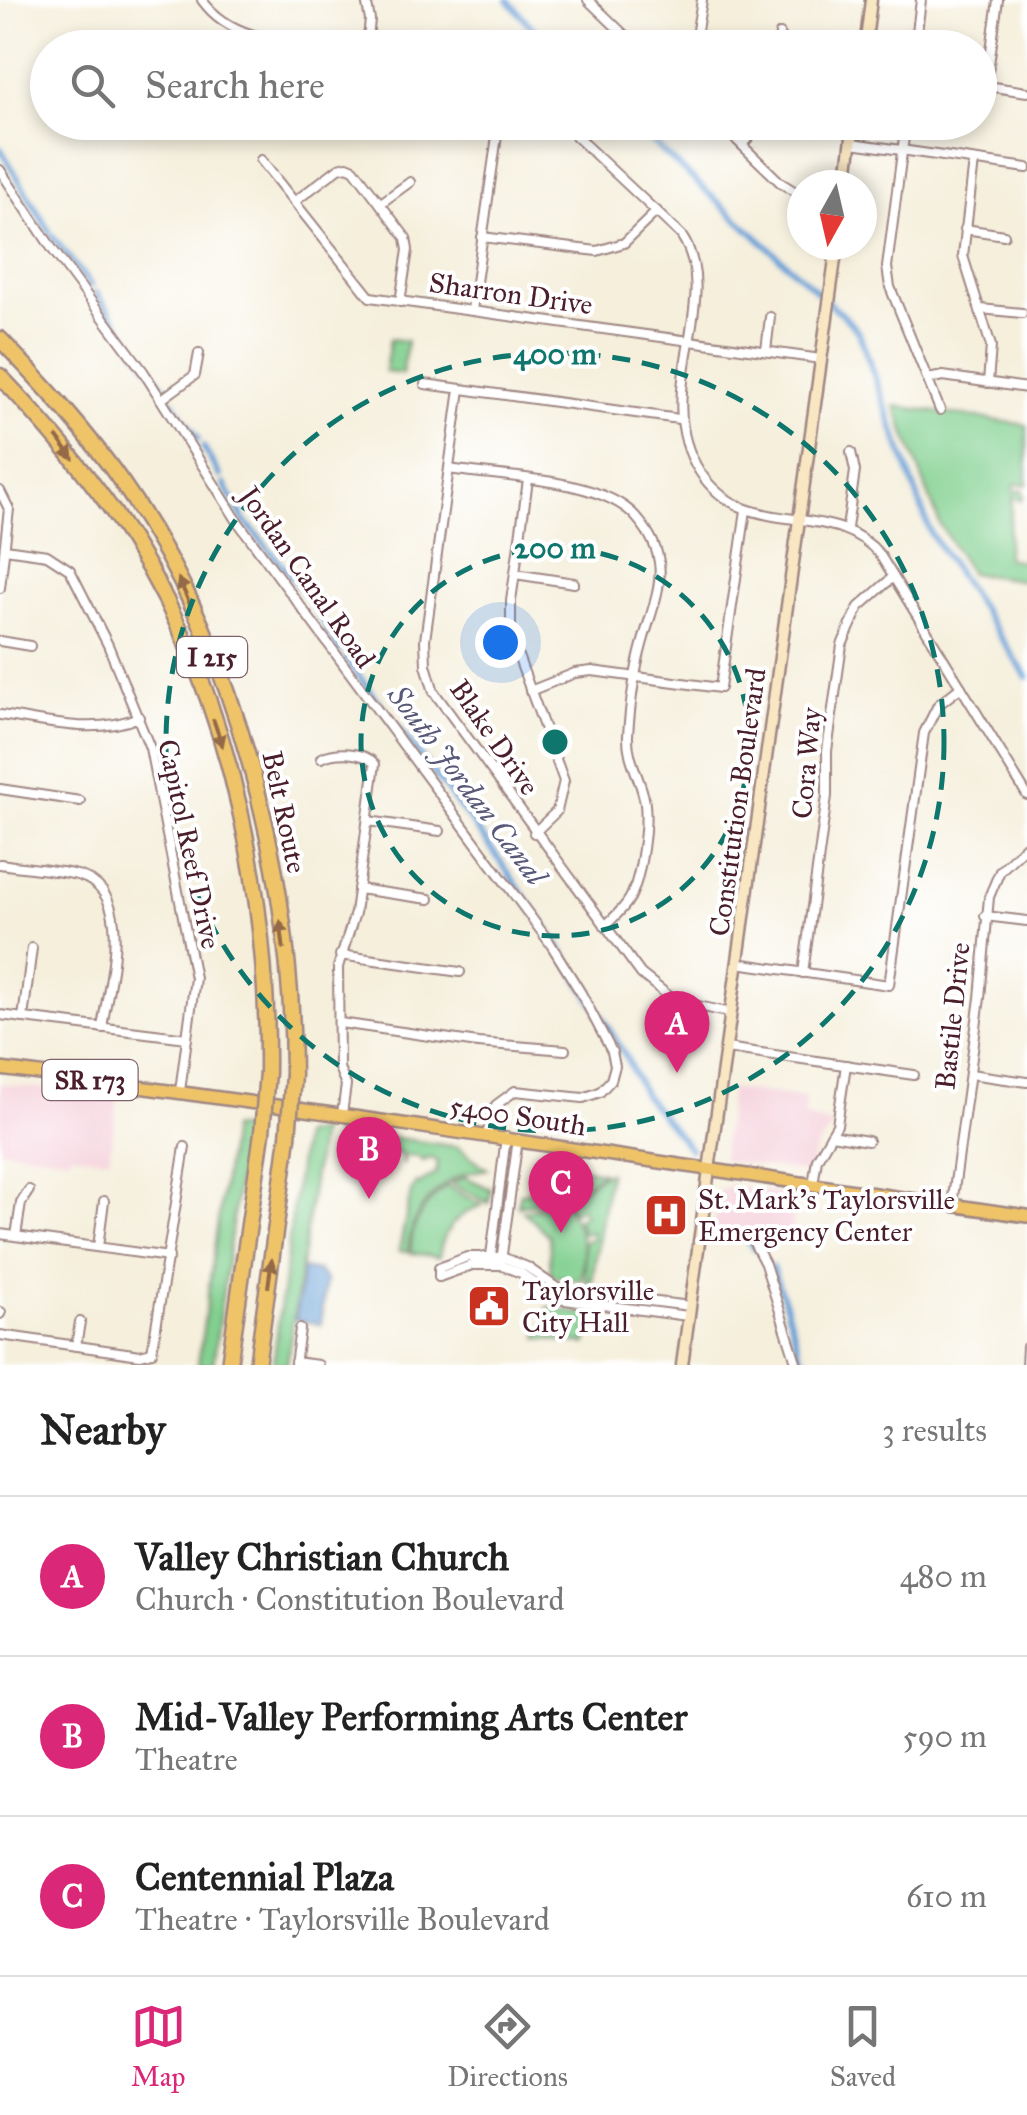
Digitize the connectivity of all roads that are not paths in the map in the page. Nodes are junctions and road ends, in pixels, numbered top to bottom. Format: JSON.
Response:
{"nodes":[{"id":1,"x":202,"y":0,"type":"edge"},
{"id":2,"x":366,"y":0,"type":"edge"},
{"id":3,"x":588,"y":0,"type":"edge"},
{"id":4,"x":702,"y":0,"type":"edge"},
{"id":5,"x":872,"y":0,"type":"edge"},
{"id":6,"x":922,"y":0,"type":"edge"},
{"id":7,"x":998,"y":0,"type":"edge"},
{"id":8,"x":236,"y":30,"type":"edge"},
{"id":9,"x":369,"y":30,"type":"edge"},
{"id":10,"x":619,"y":30,"type":"edge"},
{"id":11,"x":697,"y":30,"type":"edge"},
{"id":12,"x":868,"y":30,"type":"edge"},
{"id":13,"x":918,"y":30,"type":"edge"},
{"id":14,"x":993,"y":30,"type":"edge"},
{"id":15,"x":997,"y":88,"type":"edge"},
{"id":16,"x":1027,"y":92,"type":"edge"},
{"id":17,"x":495,"y":140,"type":"edge"},
{"id":18,"x":580,"y":140,"type":"edge"},
{"id":19,"x":737,"y":140,"type":"edge"},
{"id":20,"x":746,"y":140,"type":"edge"},
{"id":21,"x":852,"y":140,"type":"edge"},
{"id":22,"x":903,"y":140,"type":"edge"},
{"id":23,"x":852,"y":143,"type":"junction"},
{"id":24,"x":742,"y":145,"type":"junction"},
{"id":25,"x":901,"y":151,"type":"junction"},
{"id":26,"x":261,"y":160,"type":"dead end"},
{"id":27,"x":974,"y":161,"type":"junction"},
{"id":28,"x":1027,"y":168,"type":"edge"},
{"id":29,"x":0,"y":170,"type":"edge"},
{"id":30,"x":848,"y":170,"type":"edge"},
{"id":31,"x":410,"y":182,"type":"dead end"},
{"id":32,"x":787,"y":186,"type":"edge"},
{"id":33,"x":294,"y":202,"type":"junction"},
{"id":34,"x":381,"y":203,"type":"junction"},
{"id":35,"x":657,"y":211,"type":"junction"},
{"id":36,"x":965,"y":229,"type":"junction"},
{"id":37,"x":1004,"y":235,"type":"dead end"},
{"id":38,"x":482,"y":237,"type":"junction"},
{"id":39,"x":836,"y":260,"type":"edge"},
{"id":40,"x":400,"y":302,"type":"junction"},
{"id":41,"x":980,"y":309,"type":"junction"},
{"id":42,"x":472,"y":310,"type":"junction"},
{"id":43,"x":1022,"y":312,"type":"dead end"},
{"id":44,"x":770,"y":317,"type":"dead end"},
{"id":45,"x":0,"y":339,"type":"edge"},
{"id":46,"x":688,"y":340,"type":"junction"},
{"id":47,"x":766,"y":351,"type":"junction"},
{"id":48,"x":198,"y":353,"type":"dead end"},
{"id":49,"x":821,"y":359,"type":"junction"},
{"id":50,"x":0,"y":376,"type":"edge"},
{"id":51,"x":928,"y":379,"type":"junction"},
{"id":52,"x":988,"y":382,"type":"junction"},
{"id":53,"x":425,"y":384,"type":"dead end"},
{"id":54,"x":1027,"y":388,"type":"edge"},
{"id":55,"x":460,"y":389,"type":"junction"},
{"id":56,"x":162,"y":400,"type":"junction"},
{"id":57,"x":940,"y":410,"type":"dead end"},
{"id":58,"x":679,"y":419,"type":"junction"},
{"id":59,"x":851,"y":452,"type":"dead end"},
{"id":60,"x":449,"y":468,"type":"junction"},
{"id":61,"x":528,"y":480,"type":"junction"},
{"id":62,"x":0,"y":492,"type":"edge"},
{"id":63,"x":746,"y":510,"type":"junction"},
{"id":64,"x":798,"y":521,"type":"junction"},
{"id":65,"x":847,"y":528,"type":"junction"},
{"id":66,"x":6,"y":549,"type":"junction"},
{"id":67,"x":515,"y":574,"type":"junction"},
{"id":68,"x":893,"y":576,"type":"junction"},
{"id":69,"x":574,"y":582,"type":"dead end"},
{"id":70,"x":0,"y":588,"type":"edge"},
{"id":71,"x":0,"y":641,"type":"edge"},
{"id":72,"x":30,"y":646,"type":"dead end"},
{"id":73,"x":636,"y":676,"type":"junction"},
{"id":74,"x":960,"y":687,"type":"junction"},
{"id":75,"x":530,"y":691,"type":"junction"},
{"id":76,"x":0,"y":715,"type":"edge"},
{"id":77,"x":138,"y":717,"type":"junction"},
{"id":78,"x":321,"y":758,"type":"dead end"},
{"id":79,"x":0,"y":790,"type":"edge"},
{"id":80,"x":1027,"y":795,"type":"edge"},
{"id":81,"x":80,"y":800,"type":"dead end"},
{"id":82,"x":368,"y":821,"type":"junction"},
{"id":83,"x":440,"y":832,"type":"dead end"},
{"id":84,"x":534,"y":833,"type":"junction"},
{"id":85,"x":1027,"y":845,"type":"edge"},
{"id":86,"x":0,"y":864,"type":"edge"},
{"id":87,"x":358,"y":889,"type":"junction"},
{"id":88,"x":429,"y":899,"type":"dead end"},
{"id":89,"x":986,"y":916,"type":"junction"},
{"id":90,"x":1027,"y":922,"type":"edge"},
{"id":91,"x":605,"y":926,"type":"junction"},
{"id":92,"x":32,"y":948,"type":"dead end"},
{"id":93,"x":340,"y":955,"type":"junction"},
{"id":94,"x":737,"y":963,"type":"junction"},
{"id":95,"x":460,"y":972,"type":"dead end"},
{"id":96,"x":803,"y":973,"type":"junction"},
{"id":97,"x":730,"y":1012,"type":"junction"},
{"id":98,"x":0,"y":1015,"type":"edge"},
{"id":99,"x":24,"y":1018,"type":"junction"},
{"id":100,"x":340,"y":1023,"type":"junction"},
{"id":101,"x":102,"y":1028,"type":"junction"},
{"id":102,"x":187,"y":1038,"type":"junction"},
{"id":103,"x":726,"y":1048,"type":"junction"},
{"id":104,"x":565,"y":1050,"type":"dead end"},
{"id":105,"x":846,"y":1065,"type":"junction"},
{"id":106,"x":0,"y":1069,"type":"edge"},
{"id":107,"x":970,"y":1074,"type":"junction"},
{"id":108,"x":914,"y":1075,"type":"dead end"},
{"id":109,"x":1027,"y":1082,"type":"edge"},
{"id":110,"x":180,"y":1091,"type":"junction"},
{"id":111,"x":342,"y":1114,"type":"junction"},
{"id":112,"x":488,"y":1134,"type":"junction"},
{"id":113,"x":832,"y":1135,"type":"junction"},
{"id":114,"x":512,"y":1138,"type":"junction"},
{"id":115,"x":868,"y":1141,"type":"dead end"},
{"id":116,"x":185,"y":1147,"type":"dead end"},
{"id":117,"x":709,"y":1170,"type":"junction"},
{"id":118,"x":813,"y":1185,"type":"junction"},
{"id":119,"x":29,"y":1190,"type":"dead end"},
{"id":120,"x":104,"y":1201,"type":"dead end"},
{"id":121,"x":952,"y":1205,"type":"junction"},
{"id":122,"x":1027,"y":1216,"type":"edge"},
{"id":123,"x":0,"y":1234,"type":"edge"},
{"id":124,"x":16,"y":1236,"type":"junction"},
{"id":125,"x":754,"y":1243,"type":"dead end"},
{"id":126,"x":98,"y":1247,"type":"junction"},
{"id":127,"x":169,"y":1256,"type":"junction"},
{"id":128,"x":490,"y":1260,"type":"junction"},
{"id":129,"x":501,"y":1261,"type":"junction"},
{"id":130,"x":689,"y":1311,"type":"junction"},
{"id":131,"x":80,"y":1322,"type":"dead end"},
{"id":132,"x":300,"y":1329,"type":"dead end"},
{"id":133,"x":0,"y":1335,"type":"edge"},
{"id":134,"x":76,"y":1346,"type":"junction"},
{"id":135,"x":1027,"y":1347,"type":"edge"},
{"id":136,"x":295,"y":1364,"type":"edge"},
{"id":137,"x":229,"y":1365,"type":"edge"},
{"id":138,"x":257,"y":1365,"type":"edge"},
{"id":139,"x":318,"y":1365,"type":"edge"},
{"id":140,"x":682,"y":1365,"type":"edge"},
{"id":141,"x":797,"y":1365,"type":"edge"},
{"id":142,"x":1026,"y":1365,"type":"edge"}],
"edges":[{"from":1,"to":8,"type":"street"},
{"from":2,"to":9,"type":"street"},
{"from":3,"to":10,"type":"street"},
{"from":4,"to":11,"type":"street"},
{"from":5,"to":12,"type":"main road"},
{"from":6,"to":13,"type":"street"},
{"from":7,"to":14,"type":"street"},
{"from":15,"to":16,"type":"street"},
{"from":17,"to":38,"type":"street"},
{"from":18,"to":35,"type":"street"},
{"from":19,"to":24,"type":"street"},
{"from":20,"to":24,"type":"street"},
{"from":21,"to":23,"type":"main road"},
{"from":22,"to":25,"type":"street"},
{"from":23,"to":25,"type":"street"},
{"from":23,"to":30,"type":"main road"},
{"from":24,"to":32,"type":"street"},
{"from":25,"to":27,"type":"street"},
{"from":25,"to":51,"type":"street"},
{"from":26,"to":33,"type":"street","name":"Sharron Drive"},
{"from":27,"to":28,"type":"street"},
{"from":27,"to":36,"type":"street"},
{"from":29,"to":56,"type":"street","name":"Jordan Canal Road"},
{"from":31,"to":34,"type":"street"},
{"from":33,"to":34,"type":"street"},
{"from":33,"to":40,"type":"street","name":"Sharron Drive"},
{"from":34,"to":40,"type":"street"},
{"from":35,"to":38,"type":"street"},
{"from":35,"to":46,"type":"street"},
{"from":36,"to":37,"type":"street"},
{"from":36,"to":41,"type":"street"},
{"from":38,"to":42,"type":"street"},
{"from":39,"to":49,"type":"main road","name":"Constitution Boulevard"},
{"from":40,"to":42,"type":"street","name":"Sharron Drive"},
{"from":41,"to":43,"type":"street"},
{"from":41,"to":52,"type":"street"},
{"from":42,"to":46,"type":"street","name":"Sharron Drive"},
{"from":44,"to":47,"type":"street"},
{"from":138,"to":45,"type":"highway","name":"Belt Route","number":"I 215","one_way":true,"bridge":true},
{"from":46,"to":47,"type":"street","name":"Sharron Drive"},
{"from":46,"to":58,"type":"street"},
{"from":47,"to":49,"type":"street","name":"Sharron Drive"},
{"from":48,"to":56,"type":"street"},
{"from":49,"to":64,"type":"main road","name":"Constitution Boulevard"},
{"from":50,"to":137,"type":"highway","name":"Belt Route","number":"I 215","one_way":true,"bridge":true},
{"from":51,"to":52,"type":"street"},
{"from":51,"to":57,"type":"street"},
{"from":52,"to":54,"type":"street"},
{"from":53,"to":55,"type":"street"},
{"from":55,"to":58,"type":"street"},
{"from":55,"to":60,"type":"street","name":"Blake Drive"},
{"from":56,"to":112,"type":"street","name":"Jordan Canal Road"},
{"from":58,"to":63,"type":"street"},
{"from":59,"to":65,"type":"street"},
{"from":60,"to":61,"type":"street"},
{"from":60,"to":84,"type":"street","name":"Blake Drive"},
{"from":61,"to":67,"type":"street"},
{"from":61,"to":73,"type":"street"},
{"from":62,"to":66,"type":"street"},
{"from":63,"to":64,"type":"street"},
{"from":63,"to":73,"type":"street"},
{"from":64,"to":65,"type":"street"},
{"from":64,"to":94,"type":"main road","name":"Constitution Boulevard"},
{"from":65,"to":68,"type":"street"},
{"from":66,"to":70,"type":"street"},
{"from":66,"to":77,"type":"street","name":"Capitol Reef Drive"},
{"from":67,"to":69,"type":"street"},
{"from":67,"to":75,"type":"street"},
{"from":68,"to":74,"type":"street"},
{"from":68,"to":96,"type":"street","name":"Cora Way"},
{"from":71,"to":72,"type":"street"},
{"from":73,"to":75,"type":"street"},
{"from":73,"to":91,"type":"street"},
{"from":74,"to":80,"type":"street"},
{"from":74,"to":96,"type":"street"},
{"from":75,"to":84,"type":"street"},
{"from":76,"to":77,"type":"street"},
{"from":77,"to":102,"type":"street","name":"Capitol Reef Drive"},
{"from":78,"to":82,"type":"street"},
{"from":79,"to":81,"type":"street"},
{"from":82,"to":83,"type":"street"},
{"from":82,"to":87,"type":"street"},
{"from":84,"to":91,"type":"street","name":"Blake Drive"},
{"from":85,"to":89,"type":"street","name":"Bastile Drive"},
{"from":86,"to":101,"type":"street"},
{"from":87,"to":88,"type":"street"},
{"from":87,"to":93,"type":"street"},
{"from":89,"to":90,"type":"street"},
{"from":89,"to":107,"type":"street","name":"Bastile Drive"},
{"from":91,"to":97,"type":"street","name":"Blake Drive"},
{"from":92,"to":99,"type":"street"},
{"from":93,"to":95,"type":"street"},
{"from":93,"to":100,"type":"street"},
{"from":94,"to":96,"type":"street"},
{"from":94,"to":97,"type":"main road","name":"Constitution Boulevard"},
{"from":97,"to":103,"type":"main road","name":"Constitution Boulevard"},
{"from":98,"to":99,"type":"street"},
{"from":99,"to":101,"type":"street"},
{"from":100,"to":104,"type":"street"},
{"from":100,"to":111,"type":"street"},
{"from":101,"to":102,"type":"street"},
{"from":102,"to":110,"type":"street","name":"Capitol Reef Drive"},
{"from":103,"to":105,"type":"street"},
{"from":103,"to":117,"type":"main road","name":"Constitution Boulevard"},
{"from":105,"to":108,"type":"street"},
{"from":105,"to":113,"type":"street"},
{"from":106,"to":110,"type":"main road","name":"5400 South","number":"SR 173"},
{"from":107,"to":109,"type":"street"},
{"from":107,"to":121,"type":"street","name":"Bastile Drive"},
{"from":110,"to":111,"type":"main road","name":"5400 South","number":"SR 173"},
{"from":111,"to":112,"type":"main road","name":"5400 South","number":"SR 173"},
{"from":112,"to":114,"type":"main road","name":"5400 South","number":"SR 173"},
{"from":113,"to":115,"type":"street"},
{"from":113,"to":118,"type":"street"},
{"from":114,"to":117,"type":"main road","name":"5400 South","number":"SR 173"},
{"from":114,"to":128,"type":"street"},
{"from":114,"to":129,"type":"street"},
{"from":116,"to":127,"type":"street"},
{"from":117,"to":118,"type":"main road","name":"5400 South","number":"SR 173"},
{"from":117,"to":130,"type":"main road","name":"Constitution Boulevard"},
{"from":118,"to":121,"type":"main road","name":"5400 South","number":"SR 173"},
{"from":119,"to":124,"type":"street"},
{"from":120,"to":126,"type":"street"},
{"from":121,"to":122,"type":"main road","name":"5400 South","number":"SR 173"},
{"from":123,"to":124,"type":"street"},
{"from":124,"to":126,"type":"street"},
{"from":125,"to":141,"type":"street"},
{"from":126,"to":127,"type":"street"},
{"from":127,"to":134,"type":"street"},
{"from":128,"to":128,"type":"street"},
{"from":128,"to":129,"type":"street"},
{"from":129,"to":130,"type":"street"},
{"from":130,"to":140,"type":"main road","name":"Constitution Boulevard"},
{"from":131,"to":134,"type":"street"},
{"from":132,"to":136,"type":"street"},
{"from":133,"to":134,"type":"street"},
{"from":135,"to":142,"type":"street"},
{"from":136,"to":139,"type":"street"}]}
